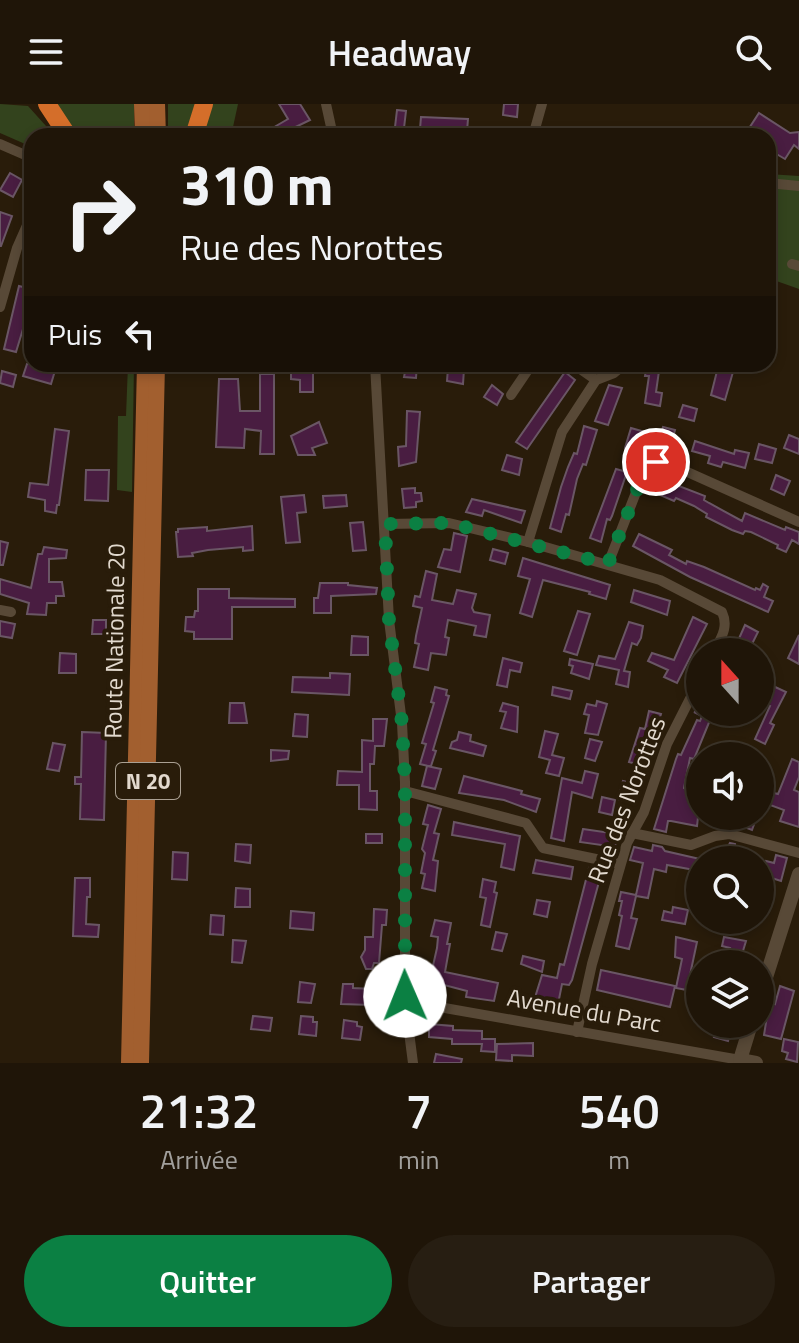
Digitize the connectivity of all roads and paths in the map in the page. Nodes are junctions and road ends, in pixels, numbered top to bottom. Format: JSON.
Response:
{"nodes":[{"id":1,"x":34,"y":104,"type":"edge"},
{"id":2,"x":47,"y":104,"type":"edge"},
{"id":3,"x":142,"y":104,"type":"edge"},
{"id":4,"x":157,"y":104,"type":"edge"},
{"id":5,"x":204,"y":104,"type":"edge"},
{"id":6,"x":326,"y":104,"type":"edge"},
{"id":7,"x":542,"y":104,"type":"edge"},
{"id":8,"x":60,"y":128,"type":"edge"},
{"id":9,"x":63,"y":128,"type":"edge"},
{"id":10,"x":143,"y":128,"type":"edge"},
{"id":11,"x":158,"y":128,"type":"edge"},
{"id":12,"x":196,"y":128,"type":"edge"},
{"id":13,"x":331,"y":128,"type":"edge"},
{"id":14,"x":535,"y":128,"type":"edge"},
{"id":15,"x":0,"y":144,"type":"edge"},
{"id":16,"x":24,"y":154,"type":"edge"},
{"id":17,"x":776,"y":184,"type":"edge"},
{"id":18,"x":799,"y":187,"type":"edge"},
{"id":19,"x":24,"y":232,"type":"edge"},
{"id":20,"x":0,"y":307,"type":"edge"},
{"id":21,"x":145,"y":372,"type":"edge"},
{"id":22,"x":157,"y":372,"type":"edge"},
{"id":23,"x":376,"y":372,"type":"edge"},
{"id":24,"x":527,"y":372,"type":"edge"},
{"id":25,"x":584,"y":372,"type":"edge"},
{"id":26,"x":615,"y":372,"type":"edge"},
{"id":27,"x":596,"y":380,"type":"junction"},
{"id":28,"x":511,"y":395,"type":"dead end"},
{"id":29,"x":799,"y":522,"type":"edge"},
{"id":30,"x":385,"y":524,"type":"junction"},
{"id":31,"x":528,"y":542,"type":"junction"},
{"id":32,"x":608,"y":564,"type":"junction"},
{"id":33,"x":721,"y":638,"type":"edge"},
{"id":34,"x":686,"y":707,"type":"edge"},
{"id":35,"x":405,"y":791,"type":"junction"},
{"id":36,"x":632,"y":833,"type":"junction"},
{"id":37,"x":799,"y":853,"type":"edge"},
{"id":38,"x":620,"y":864,"type":"junction"},
{"id":39,"x":799,"y":874,"type":"edge"},
{"id":40,"x":774,"y":952,"type":"edge"},
{"id":41,"x":405,"y":1001,"type":"junction"},
{"id":42,"x":577,"y":1032,"type":"junction"},
{"id":43,"x":747,"y":1038,"type":"edge"},
{"id":44,"x":740,"y":1060,"type":"junction"},
{"id":45,"x":129,"y":1063,"type":"edge"},
{"id":46,"x":141,"y":1063,"type":"edge"},
{"id":47,"x":413,"y":1063,"type":"edge"},
{"id":48,"x":756,"y":1063,"type":"edge"}],
"edges":[{"from":1,"to":8,"type":"main road"},
{"from":2,"to":9,"type":"highway"},
{"from":3,"to":10,"type":"main road"},
{"from":4,"to":11,"type":"main road"},
{"from":5,"to":12,"type":"highway"},
{"from":6,"to":13,"type":"street"},
{"from":7,"to":14,"type":"street"},
{"from":15,"to":16,"type":"street"},
{"from":17,"to":18,"type":"street"},
{"from":19,"to":20,"type":"street"},
{"from":21,"to":45,"type":"main road","name":"Route Nationale 20","number":"N 20"},
{"from":22,"to":46,"type":"main road","name":"Route Nationale 20","number":"N 20"},
{"from":23,"to":30,"type":"street"},
{"from":24,"to":28,"type":"street"},
{"from":25,"to":27,"type":"street"},
{"from":26,"to":27,"type":"street"},
{"from":27,"to":31,"type":"street"},
{"from":29,"to":32,"type":"street"},
{"from":30,"to":31,"type":"street"},
{"from":30,"to":35,"type":"street"},
{"from":31,"to":32,"type":"street"},
{"from":32,"to":33,"type":"street"},
{"from":34,"to":36,"type":"street","name":"Rue des Norottes"},
{"from":35,"to":38,"type":"street"},
{"from":35,"to":41,"type":"street"},
{"from":36,"to":37,"type":"street"},
{"from":36,"to":38,"type":"street","name":"Rue des Norottes"},
{"from":38,"to":42,"type":"street","name":"Rue des Norottes"},
{"from":39,"to":40,"type":"street"},
{"from":41,"to":42,"type":"street","name":"Avenue du Parc"},
{"from":41,"to":47,"type":"street"},
{"from":42,"to":44,"type":"street","name":"Avenue du Parc"},
{"from":43,"to":44,"type":"street"},
{"from":44,"to":48,"type":"street","name":"Avenue du Parc"}]}
